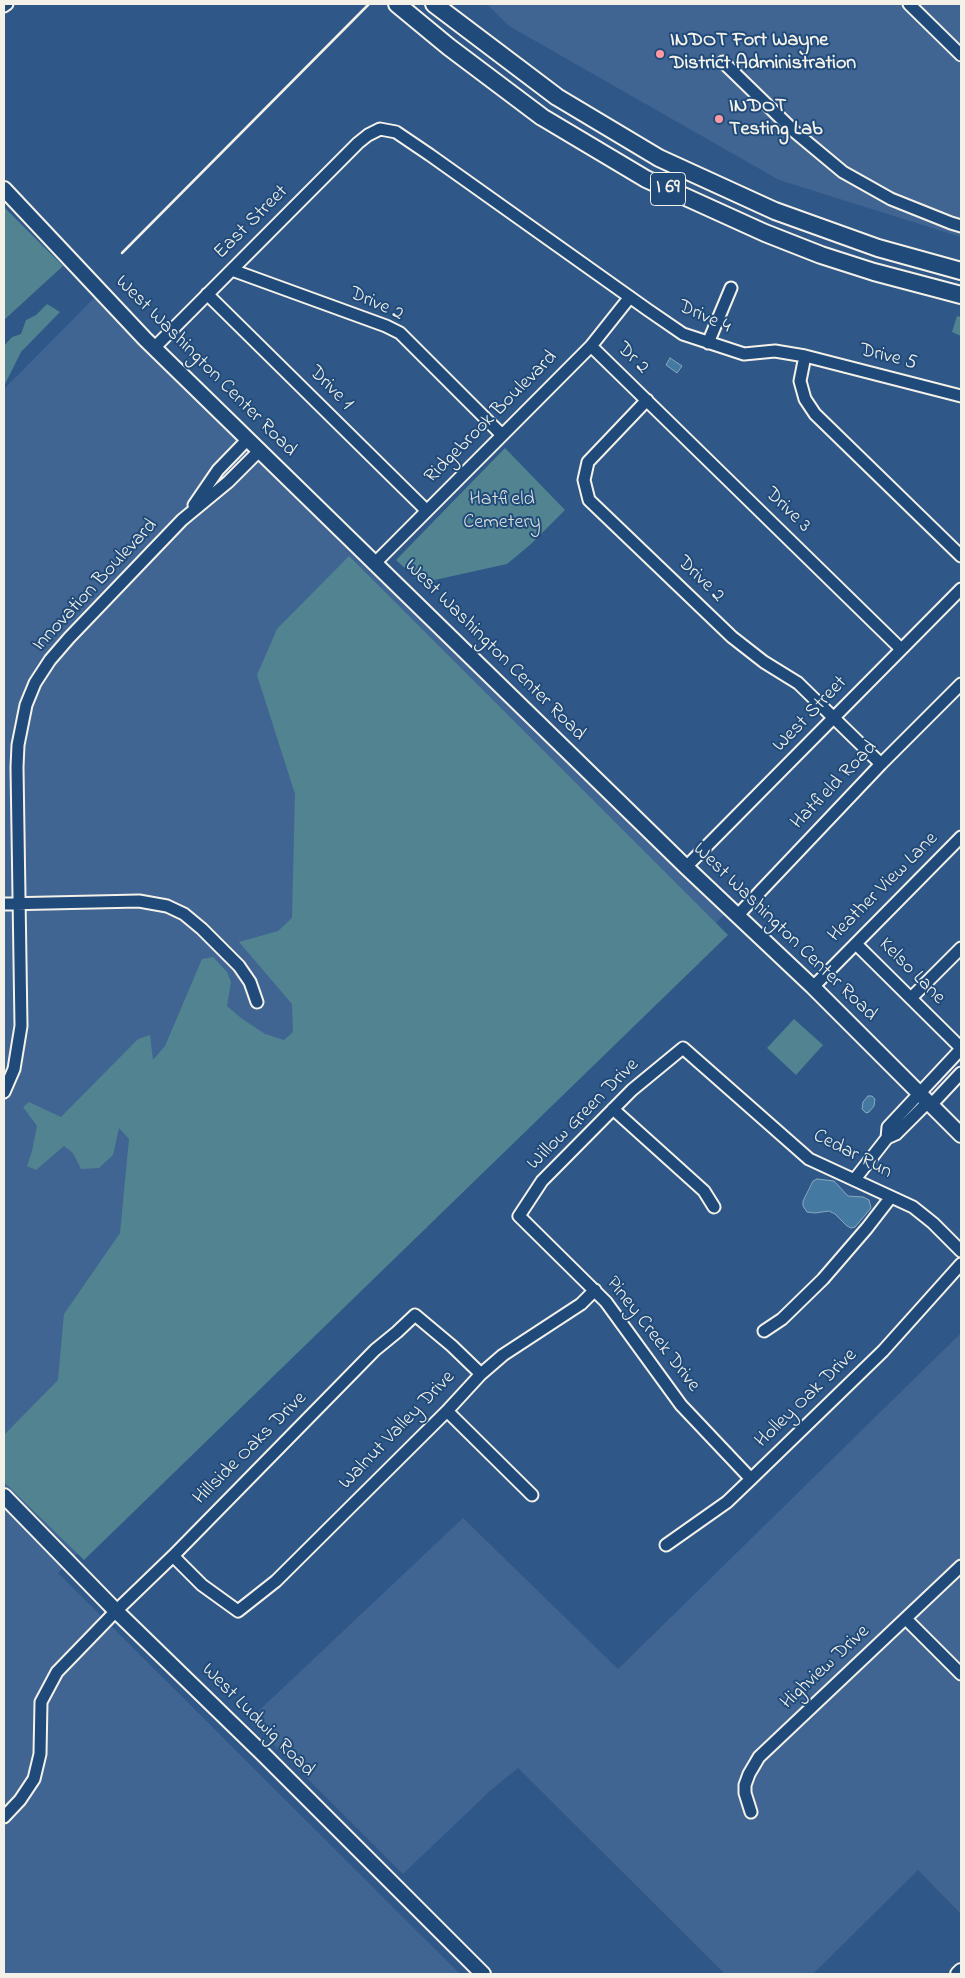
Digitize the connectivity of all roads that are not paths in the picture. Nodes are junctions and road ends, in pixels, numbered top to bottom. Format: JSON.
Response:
{"nodes":[{"id":1,"x":6,"y":4,"type":"edge"},
{"id":2,"x":434,"y":4,"type":"edge"},
{"id":3,"x":908,"y":4,"type":"edge"},
{"id":4,"x":4,"y":6,"type":"edge"},
{"id":5,"x":403,"y":9,"type":"edge"},
{"id":6,"x":961,"y":55,"type":"edge"},
{"id":7,"x":723,"y":62,"type":"dead end"},
{"id":8,"x":380,"y":129,"type":"joint"},
{"id":9,"x":4,"y":189,"type":"edge"},
{"id":10,"x":961,"y":226,"type":"edge"},
{"id":11,"x":232,"y":270,"type":"junction"},
{"id":12,"x":961,"y":271,"type":"edge"},
{"id":13,"x":731,"y":288,"type":"dead end"},
{"id":14,"x":207,"y":294,"type":"junction"},
{"id":15,"x":961,"y":295,"type":"edge"},
{"id":16,"x":630,"y":296,"type":"junction"},
{"id":17,"x":708,"y":343,"type":"junction"},
{"id":18,"x":591,"y":346,"type":"junction"},
{"id":19,"x":155,"y":348,"type":"junction"},
{"id":20,"x":805,"y":356,"type":"junction"},
{"id":21,"x":961,"y":396,"type":"edge"},
{"id":22,"x":647,"y":400,"type":"junction"},
{"id":23,"x":502,"y":435,"type":"junction"},
{"id":24,"x":248,"y":439,"type":"junction"},
{"id":25,"x":260,"y":450,"type":"junction"},
{"id":26,"x":426,"y":510,"type":"junction"},
{"id":27,"x":182,"y":520,"type":"junction"},
{"id":28,"x":961,"y":556,"type":"edge"},
{"id":29,"x":376,"y":562,"type":"junction"},
{"id":30,"x":961,"y":589,"type":"edge"},
{"id":31,"x":901,"y":649,"type":"junction"},
{"id":32,"x":960,"y":690,"type":"edge"},
{"id":33,"x":834,"y":719,"type":"junction"},
{"id":34,"x":881,"y":764,"type":"junction"},
{"id":35,"x":961,"y":837,"type":"edge"},
{"id":36,"x":686,"y":867,"type":"junction"},
{"id":37,"x":4,"y":904,"type":"edge"},
{"id":38,"x":18,"y":904,"type":"junction"},
{"id":39,"x":737,"y":916,"type":"junction"},
{"id":40,"x":856,"y":944,"type":"junction"},
{"id":41,"x":961,"y":948,"type":"edge"},
{"id":42,"x":813,"y":987,"type":"junction"},
{"id":43,"x":911,"y":998,"type":"junction"},
{"id":44,"x":257,"y":1002,"type":"dead end"},
{"id":45,"x":683,"y":1048,"type":"joint"},
{"id":46,"x":961,"y":1049,"type":"edge"},
{"id":47,"x":961,"y":1074,"type":"edge"},
{"id":48,"x":4,"y":1092,"type":"edge"},
{"id":49,"x":926,"y":1100,"type":"junction"},
{"id":50,"x":613,"y":1109,"type":"junction"},
{"id":51,"x":961,"y":1135,"type":"edge"},
{"id":52,"x":855,"y":1179,"type":"junction"},
{"id":53,"x":891,"y":1197,"type":"junction"},
{"id":54,"x":714,"y":1207,"type":"dead end"},
{"id":55,"x":519,"y":1216,"type":"joint"},
{"id":56,"x":961,"y":1251,"type":"edge"},
{"id":57,"x":961,"y":1264,"type":"edge"},
{"id":58,"x":595,"y":1290,"type":"junction"},
{"id":59,"x":764,"y":1331,"type":"dead end"},
{"id":60,"x":481,"y":1374,"type":"junction"},
{"id":61,"x":447,"y":1411,"type":"junction"},
{"id":62,"x":752,"y":1479,"type":"junction"},
{"id":63,"x":532,"y":1495,"type":"dead end"},
{"id":64,"x":4,"y":1496,"type":"edge"},
{"id":65,"x":666,"y":1545,"type":"dead end"},
{"id":66,"x":173,"y":1556,"type":"junction"},
{"id":67,"x":961,"y":1566,"type":"edge"},
{"id":68,"x":116,"y":1611,"type":"junction"},
{"id":69,"x":906,"y":1619,"type":"junction"},
{"id":70,"x":961,"y":1674,"type":"edge"},
{"id":71,"x":750,"y":1812,"type":"dead end"},
{"id":72,"x":4,"y":1817,"type":"edge"},
{"id":73,"x":961,"y":1971,"type":"edge"},
{"id":74,"x":483,"y":1974,"type":"edge"},
{"id":75,"x":958,"y":1974,"type":"edge"}],
"edges":[{"from":1,"to":4,"type":"street"},
{"from":2,"to":12,"type":"highway","number":"I 69"},
{"from":3,"to":6,"type":"street"},
{"from":5,"to":15,"type":"highway","number":"I 69"},
{"from":7,"to":10,"type":"street"},
{"from":8,"to":11,"type":"street","name":"East Street"},
{"from":8,"to":16,"type":"street","name":"Drive 4"},
{"from":9,"to":19,"type":"main road","name":"West Washington Center Road"},
{"from":11,"to":14,"type":"street","name":"East Street"},
{"from":11,"to":23,"type":"street","name":"Drive 2"},
{"from":13,"to":17,"type":"street"},
{"from":14,"to":19,"type":"street","name":"East Street"},
{"from":14,"to":26,"type":"street","name":"Drive 1"},
{"from":16,"to":17,"type":"street","name":"Drive 4"},
{"from":16,"to":18,"type":"street","name":"Ridgebrook Boulevard"},
{"from":17,"to":20,"type":"street","name":"Drive 4"},
{"from":18,"to":22,"type":"street","name":"Dr 2"},
{"from":18,"to":23,"type":"street","name":"Ridgebrook Boulevard"},
{"from":19,"to":24,"type":"main road","name":"West Washington Center Road"},
{"from":20,"to":21,"type":"street","name":"Drive 5"},
{"from":20,"to":28,"type":"street"},
{"from":22,"to":31,"type":"street","name":"Drive 3"},
{"from":22,"to":33,"type":"street","name":"Drive 2"},
{"from":23,"to":26,"type":"street","name":"Ridgebrook Boulevard"},
{"from":24,"to":25,"type":"main road","name":"West Washington Center Road"},
{"from":24,"to":27,"type":"street","name":"Innovation Boulevard"},
{"from":25,"to":27,"type":"street","name":"Innovation Boulevard"},
{"from":25,"to":29,"type":"main road","name":"West Washington Center Road"},
{"from":26,"to":29,"type":"street","name":"Ridgebrook Boulevard"},
{"from":27,"to":38,"type":"street","name":"Innovation Boulevard"},
{"from":29,"to":36,"type":"main road","name":"West Washington Center Road"},
{"from":30,"to":31,"type":"street","name":"West Street"},
{"from":31,"to":33,"type":"street","name":"West Street"},
{"from":32,"to":34,"type":"street","name":"Hatfield Road"},
{"from":33,"to":34,"type":"street","name":"Drive 2"},
{"from":33,"to":36,"type":"street","name":"West Street"},
{"from":34,"to":39,"type":"street","name":"Hatfield Road"},
{"from":35,"to":40,"type":"street","name":"Heather View Lane"},
{"from":36,"to":39,"type":"main road","name":"West Washington Center Road"},
{"from":37,"to":38,"type":"street"},
{"from":38,"to":44,"type":"street"},
{"from":38,"to":48,"type":"street","name":"Innovation Boulevard"},
{"from":39,"to":42,"type":"main road","name":"West Washington Center Road"},
{"from":40,"to":42,"type":"street","name":"Heather View Lane"},
{"from":40,"to":43,"type":"street","name":"Kelso Lane"},
{"from":41,"to":43,"type":"street"},
{"from":42,"to":49,"type":"main road","name":"West Washington Center Road"},
{"from":43,"to":46,"type":"street","name":"Kelso Lane"},
{"from":45,"to":50,"type":"street","name":"Willow Green Drive"},
{"from":45,"to":52,"type":"street","name":"Cedar Run"},
{"from":46,"to":49,"type":"street"},
{"from":47,"to":49,"type":"street"},
{"from":49,"to":51,"type":"main road","name":"West Washington Center Road"},
{"from":49,"to":52,"type":"street"},
{"from":50,"to":54,"type":"street"},
{"from":50,"to":55,"type":"street","name":"Willow Green Drive"},
{"from":52,"to":53,"type":"street","name":"Cedar Run"},
{"from":53,"to":56,"type":"street","name":"Cedar Run"},
{"from":53,"to":59,"type":"street"},
{"from":55,"to":58,"type":"street","name":"Piney Creek Drive"},
{"from":57,"to":62,"type":"street","name":"Holley Oak Drive"},
{"from":58,"to":60,"type":"street","name":"Walnut Valley Drive"},
{"from":58,"to":62,"type":"street","name":"Piney Creek Drive"},
{"from":60,"to":61,"type":"street","name":"Walnut Valley Drive"},
{"from":60,"to":66,"type":"street","name":"Hillside Oaks Drive"},
{"from":61,"to":63,"type":"street"},
{"from":61,"to":66,"type":"street","name":"Walnut Valley Drive"},
{"from":62,"to":65,"type":"street","name":"Holley Oak Drive"},
{"from":64,"to":68,"type":"main road","name":"West Ludwig Road"},
{"from":66,"to":68,"type":"street","name":"Hillside Oaks Drive"},
{"from":67,"to":69,"type":"street","name":"Highview Drive"},
{"from":68,"to":72,"type":"street","name":"Hillside Oaks Drive"},
{"from":68,"to":74,"type":"main road","name":"West Ludwig Road"},
{"from":69,"to":70,"type":"street"},
{"from":69,"to":71,"type":"street","name":"Highview Drive"},
{"from":73,"to":75,"type":"main road"}]}
